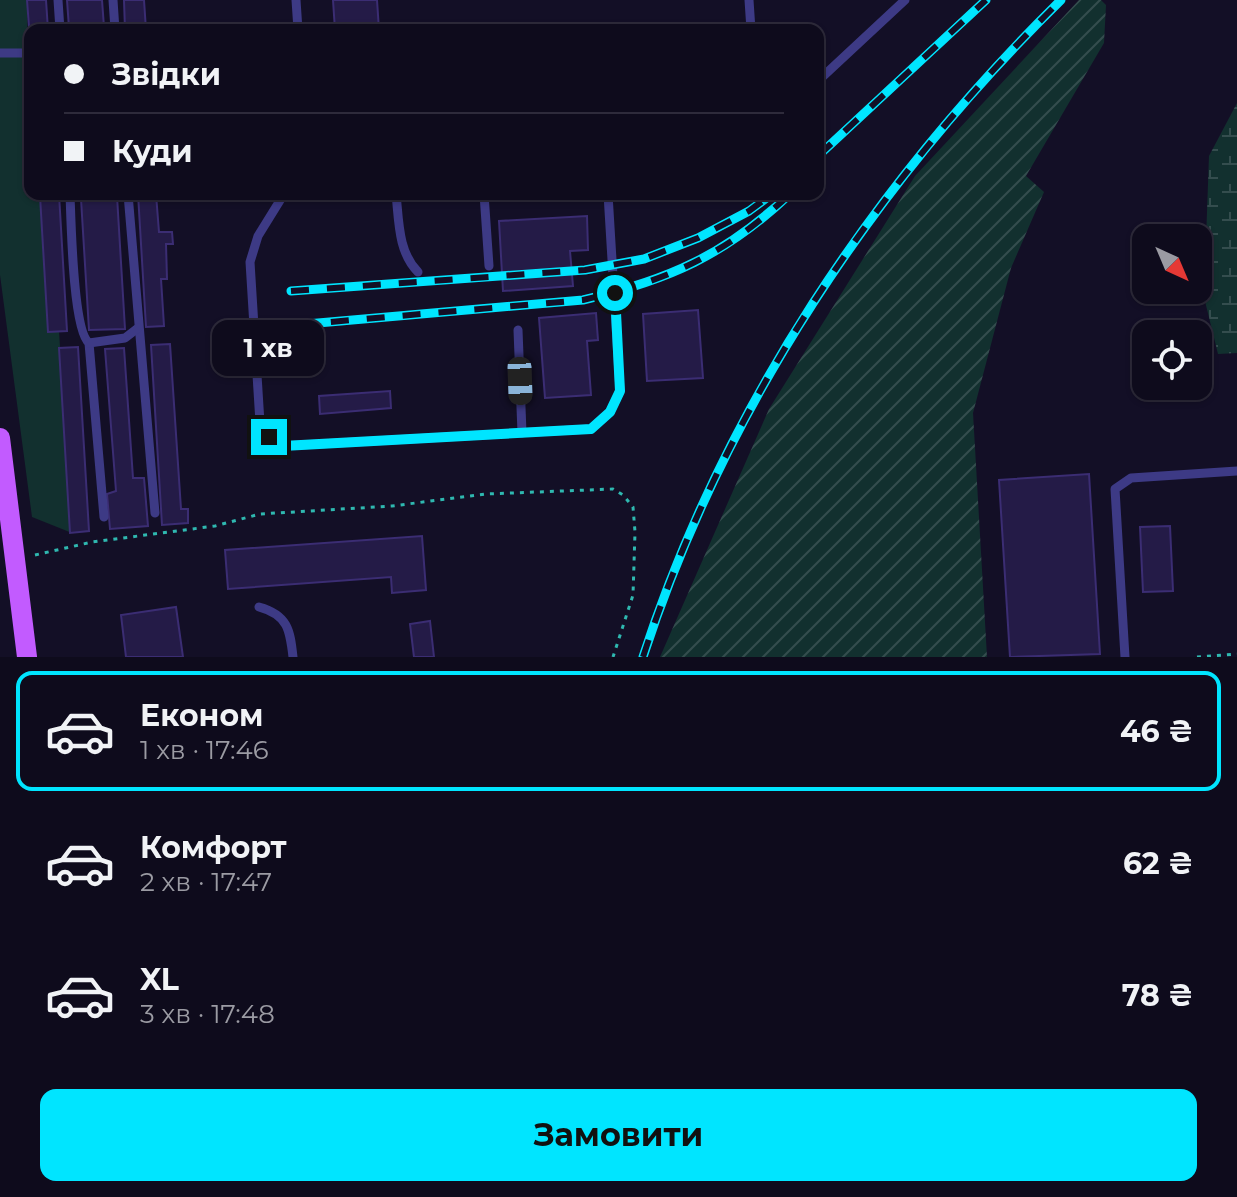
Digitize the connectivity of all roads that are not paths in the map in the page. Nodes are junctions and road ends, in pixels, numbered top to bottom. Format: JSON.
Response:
{"nodes":[{"id":1,"x":58,"y":0,"type":"edge"},
{"id":2,"x":113,"y":0,"type":"edge"},
{"id":3,"x":296,"y":0,"type":"edge"},
{"id":4,"x":749,"y":0,"type":"edge"},
{"id":5,"x":905,"y":0,"type":"edge"},
{"id":6,"x":60,"y":24,"type":"edge"},
{"id":7,"x":115,"y":24,"type":"edge"},
{"id":8,"x":298,"y":24,"type":"edge"},
{"id":9,"x":751,"y":24,"type":"edge"},
{"id":10,"x":0,"y":53,"type":"edge"},
{"id":11,"x":24,"y":53,"type":"edge"},
{"id":12,"x":824,"y":75,"type":"edge"},
{"id":13,"x":70,"y":200,"type":"edge"},
{"id":14,"x":128,"y":200,"type":"edge"},
{"id":15,"x":280,"y":200,"type":"edge"},
{"id":16,"x":397,"y":200,"type":"edge"},
{"id":17,"x":484,"y":200,"type":"edge"},
{"id":18,"x":608,"y":200,"type":"edge"},
{"id":19,"x":489,"y":266,"type":"dead end"},
{"id":20,"x":418,"y":272,"type":"dead end"},
{"id":21,"x":138,"y":328,"type":"junction"},
{"id":22,"x":518,"y":330,"type":"dead end"},
{"id":23,"x":89,"y":343,"type":"junction"},
{"id":24,"x":522,"y":433,"type":"junction"},
{"id":25,"x":0,"y":438,"type":"edge"},
{"id":26,"x":1237,"y":471,"type":"edge"},
{"id":27,"x":155,"y":513,"type":"dead end"},
{"id":28,"x":104,"y":517,"type":"dead end"},
{"id":29,"x":259,"y":607,"type":"dead end"},
{"id":30,"x":27,"y":657,"type":"edge"},
{"id":31,"x":293,"y":657,"type":"edge"},
{"id":32,"x":1125,"y":657,"type":"edge"}],
"edges":[{"from":1,"to":6,"type":"lane"},
{"from":2,"to":7,"type":"lane"},
{"from":3,"to":8,"type":"lane"},
{"from":4,"to":9,"type":"lane"},
{"from":5,"to":12,"type":"lane"},
{"from":10,"to":11,"type":"lane"},
{"from":13,"to":23,"type":"lane"},
{"from":14,"to":21,"type":"lane"},
{"from":15,"to":24,"type":"lane"},
{"from":16,"to":20,"type":"lane"},
{"from":17,"to":19,"type":"lane"},
{"from":18,"to":24,"type":"lane"},
{"from":21,"to":23,"type":"lane"},
{"from":21,"to":27,"type":"lane"},
{"from":22,"to":24,"type":"lane"},
{"from":23,"to":28,"type":"lane"},
{"from":25,"to":30,"type":"main road"},
{"from":26,"to":32,"type":"lane"},
{"from":29,"to":31,"type":"lane"}]}
